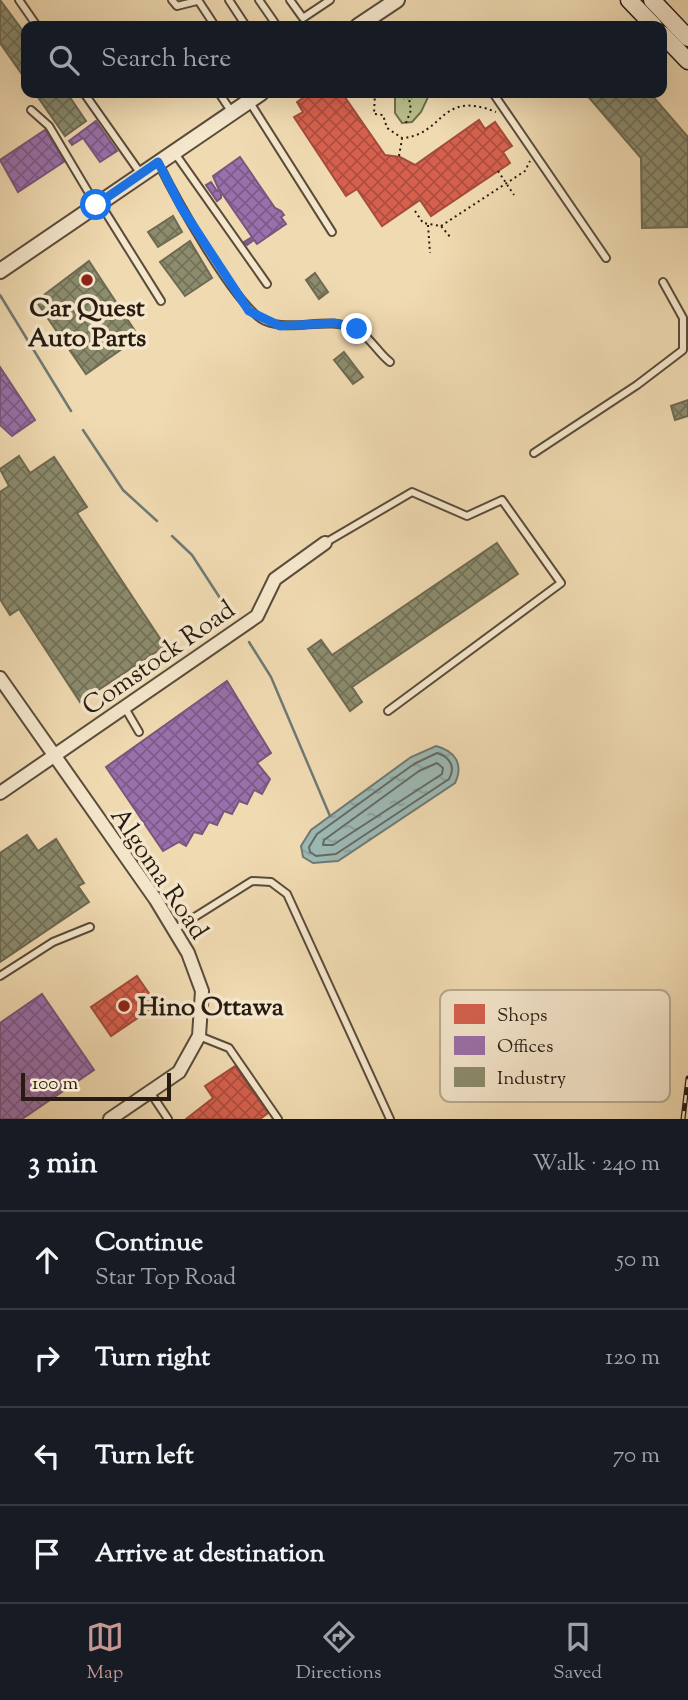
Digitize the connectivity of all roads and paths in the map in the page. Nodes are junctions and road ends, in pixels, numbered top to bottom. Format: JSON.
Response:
{"nodes":[{"id":1,"x":19,"y":0,"type":"edge"},
{"id":2,"x":172,"y":0,"type":"edge"},
{"id":3,"x":229,"y":0,"type":"edge"},
{"id":4,"x":259,"y":0,"type":"edge"},
{"id":5,"x":290,"y":0,"type":"edge"},
{"id":6,"x":330,"y":0,"type":"edge"},
{"id":7,"x":629,"y":0,"type":"edge"},
{"id":8,"x":652,"y":0,"type":"edge"},
{"id":9,"x":194,"y":1,"type":"edge"},
{"id":10,"x":386,"y":3,"type":"edge"},
{"id":11,"x":34,"y":21,"type":"edge"},
{"id":12,"x":211,"y":21,"type":"edge"},
{"id":13,"x":243,"y":21,"type":"edge"},
{"id":14,"x":274,"y":21,"type":"edge"},
{"id":15,"x":364,"y":21,"type":"edge"},
{"id":16,"x":649,"y":21,"type":"edge"},
{"id":17,"x":688,"y":38,"type":"edge"},
{"id":18,"x":667,"y":39,"type":"edge"},
{"id":19,"x":688,"y":61,"type":"edge"},
{"id":20,"x":87,"y":98,"type":"edge"},
{"id":21,"x":222,"y":98,"type":"edge"},
{"id":22,"x":253,"y":98,"type":"edge"},
{"id":23,"x":256,"y":98,"type":"edge"},
{"id":24,"x":375,"y":98,"type":"edge"},
{"id":25,"x":409,"y":98,"type":"edge"},
{"id":26,"x":496,"y":98,"type":"edge"},
{"id":27,"x":31,"y":110,"type":"dead end"},
{"id":28,"x":232,"y":112,"type":"junction"},
{"id":29,"x":499,"y":113,"type":"dead end"},
{"id":30,"x":406,"y":123,"type":"dead end"},
{"id":31,"x":402,"y":138,"type":"junction"},
{"id":32,"x":174,"y":152,"type":"junction"},
{"id":33,"x":399,"y":156,"type":"dead end"},
{"id":34,"x":529,"y":159,"type":"dead end"},
{"id":35,"x":158,"y":162,"type":"junction"},
{"id":36,"x":498,"y":171,"type":"dead end"},
{"id":37,"x":141,"y":175,"type":"junction"},
{"id":38,"x":506,"y":183,"type":"junction"},
{"id":39,"x":514,"y":195,"type":"dead end"},
{"id":40,"x":98,"y":203,"type":"junction"},
{"id":41,"x":415,"y":211,"type":"dead end"},
{"id":42,"x":428,"y":224,"type":"junction"},
{"id":43,"x":441,"y":226,"type":"junction"},
{"id":44,"x":332,"y":232,"type":"dead end"},
{"id":45,"x":451,"y":238,"type":"dead end"},
{"id":46,"x":430,"y":253,"type":"dead end"},
{"id":47,"x":606,"y":258,"type":"dead end"},
{"id":48,"x":0,"y":271,"type":"edge"},
{"id":49,"x":663,"y":282,"type":"dead end"},
{"id":50,"x":267,"y":284,"type":"dead end"},
{"id":51,"x":161,"y":301,"type":"dead end"},
{"id":52,"x":390,"y":362,"type":"dead end"},
{"id":53,"x":534,"y":453,"type":"dead end"},
{"id":54,"x":325,"y":543,"type":"joint"},
{"id":55,"x":0,"y":678,"type":"edge"},
{"id":56,"x":125,"y":708,"type":"junction"},
{"id":57,"x":388,"y":711,"type":"dead end"},
{"id":58,"x":139,"y":732,"type":"dead end"},
{"id":59,"x":53,"y":758,"type":"junction"},
{"id":60,"x":0,"y":793,"type":"edge"},
{"id":61,"x":90,"y":928,"type":"dead end"},
{"id":62,"x":174,"y":930,"type":"junction"},
{"id":63,"x":0,"y":976,"type":"edge"},
{"id":64,"x":199,"y":1036,"type":"junction"},
{"id":65,"x":150,"y":1092,"type":"junction"},
{"id":66,"x":110,"y":1119,"type":"edge"},
{"id":67,"x":168,"y":1119,"type":"edge"},
{"id":68,"x":278,"y":1119,"type":"edge"},
{"id":69,"x":390,"y":1119,"type":"edge"}],
"edges":[{"from":1,"to":11,"type":"lane"},
{"from":2,"to":9,"type":"lane"},
{"from":3,"to":13,"type":"lane"},
{"from":4,"to":14,"type":"lane"},
{"from":5,"to":6,"type":"lane"},
{"from":7,"to":16,"type":"main road"},
{"from":8,"to":17,"type":"main road"},
{"from":9,"to":12,"type":"lane"},
{"from":10,"to":15,"type":"street"},
{"from":18,"to":19,"type":"main road"},
{"from":20,"to":37,"type":"lane"},
{"from":21,"to":28,"type":"lane"},
{"from":22,"to":28,"type":"street"},
{"from":23,"to":44,"type":"lane"},
{"from":24,"to":31,"type":"path"},
{"from":25,"to":30,"type":"path"},
{"from":26,"to":47,"type":"lane"},
{"from":27,"to":40,"type":"lane"},
{"from":28,"to":32,"type":"street"},
{"from":29,"to":31,"type":"path"},
{"from":31,"to":33,"type":"path"},
{"from":32,"to":35,"type":"street"},
{"from":32,"to":50,"type":"lane"},
{"from":34,"to":38,"type":"path"},
{"from":35,"to":37,"type":"street"},
{"from":35,"to":52,"type":"lane"},
{"from":36,"to":38,"type":"path"},
{"from":37,"to":40,"type":"street"},
{"from":38,"to":39,"type":"path"},
{"from":38,"to":43,"type":"path"},
{"from":40,"to":48,"type":"street"},
{"from":40,"to":51,"type":"lane"},
{"from":41,"to":42,"type":"path"},
{"from":42,"to":43,"type":"path"},
{"from":42,"to":46,"type":"path"},
{"from":43,"to":45,"type":"path"},
{"from":49,"to":53,"type":"lane"},
{"from":54,"to":56,"type":"street","name":"Comstock Road"},
{"from":54,"to":57,"type":"lane"},
{"from":55,"to":59,"type":"street","name":"Algoma Road"},
{"from":56,"to":58,"type":"lane"},
{"from":56,"to":59,"type":"street","name":"Comstock Road"},
{"from":59,"to":60,"type":"street","name":"Comstock Road"},
{"from":59,"to":62,"type":"street","name":"Algoma Road"},
{"from":61,"to":63,"type":"lane"},
{"from":62,"to":64,"type":"street","name":"Algoma Road"},
{"from":62,"to":69,"type":"lane"},
{"from":64,"to":65,"type":"street","name":"Algoma Road"},
{"from":64,"to":68,"type":"lane"},
{"from":65,"to":66,"type":"street","name":"Algoma Road"},
{"from":65,"to":67,"type":"lane"}]}
